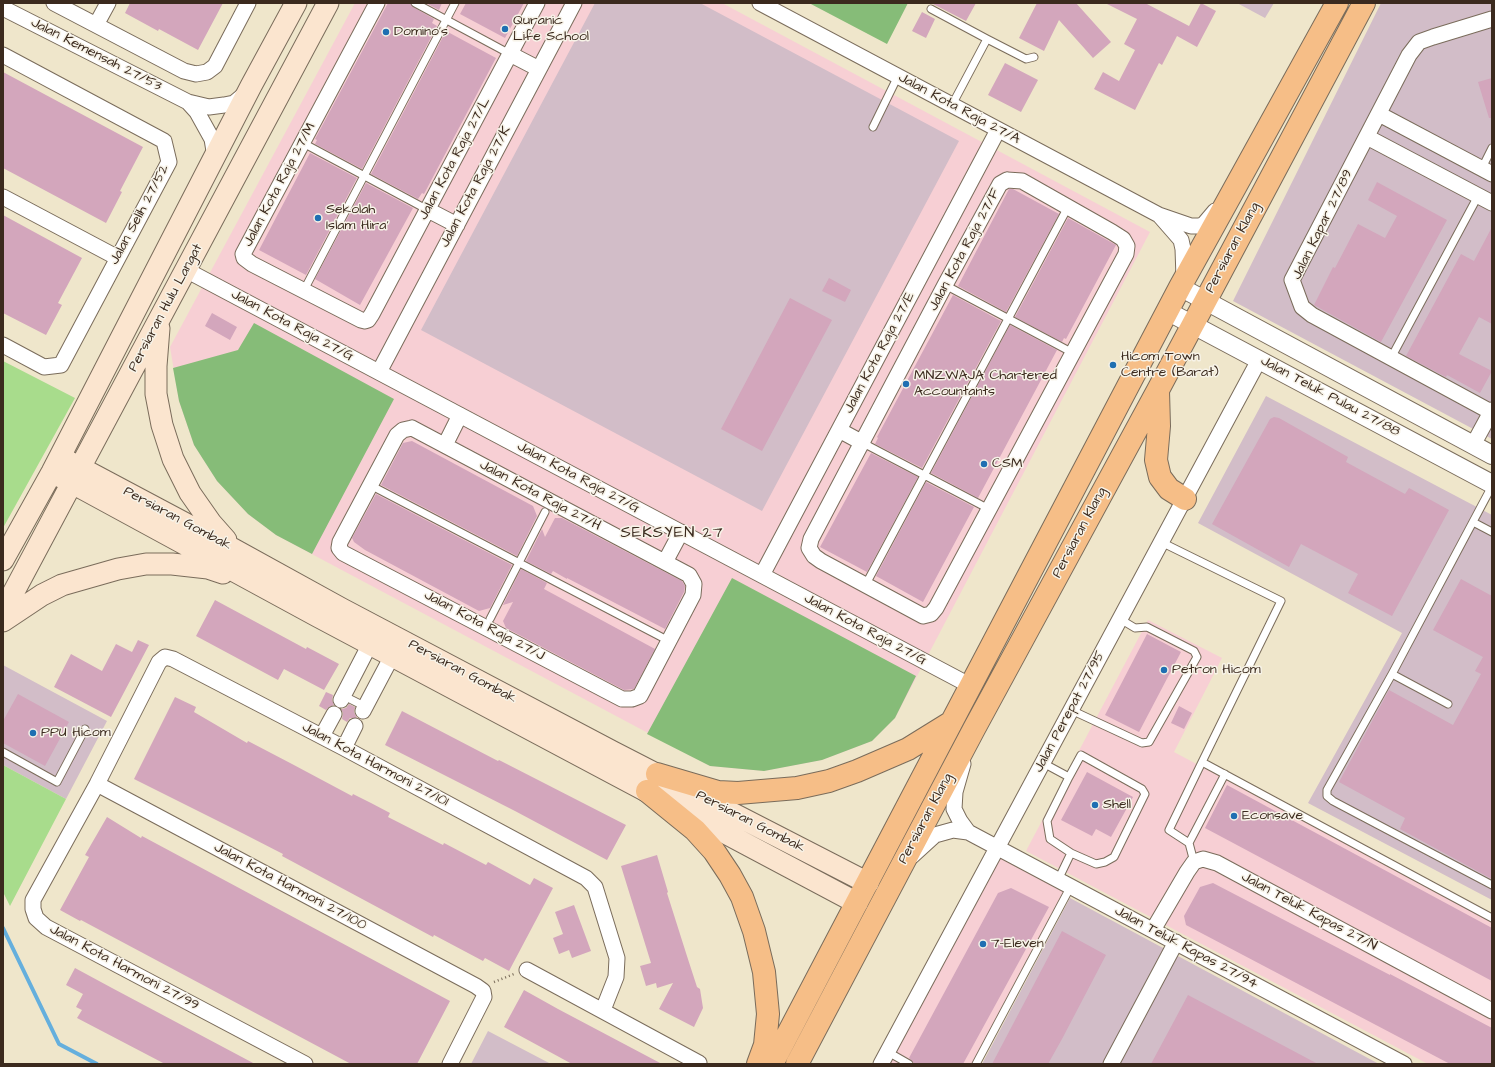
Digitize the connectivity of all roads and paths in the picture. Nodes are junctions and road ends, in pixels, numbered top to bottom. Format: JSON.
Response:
{"nodes":[{"id":1,"x":54,"y":3,"type":"edge"},
{"id":2,"x":108,"y":3,"type":"edge"},
{"id":3,"x":248,"y":3,"type":"edge"},
{"id":4,"x":296,"y":3,"type":"edge"},
{"id":5,"x":328,"y":3,"type":"edge"},
{"id":6,"x":377,"y":3,"type":"edge"},
{"id":7,"x":415,"y":3,"type":"edge"},
{"id":8,"x":455,"y":3,"type":"edge"},
{"id":9,"x":537,"y":3,"type":"edge"},
{"id":10,"x":574,"y":3,"type":"edge"},
{"id":11,"x":760,"y":3,"type":"edge"},
{"id":12,"x":1363,"y":5,"type":"edge"},
{"id":13,"x":1335,"y":6,"type":"edge"},
{"id":14,"x":3,"y":8,"type":"edge"},
{"id":15,"x":931,"y":9,"type":"dead end"},
{"id":16,"x":1492,"y":19,"type":"edge"},
{"id":17,"x":446,"y":20,"type":"junction"},
{"id":18,"x":96,"y":25,"type":"junction"},
{"id":19,"x":987,"y":39,"type":"junction"},
{"id":20,"x":510,"y":54,"type":"junction"},
{"id":21,"x":3,"y":55,"type":"edge"},
{"id":22,"x":1034,"y":57,"type":"dead end"},
{"id":23,"x":539,"y":69,"type":"junction"},
{"id":24,"x":898,"y":76,"type":"junction"},
{"id":25,"x":251,"y":86,"type":"junction"},
{"id":26,"x":188,"y":102,"type":"junction"},
{"id":27,"x":952,"y":106,"type":"junction"},
{"id":28,"x":1379,"y":114,"type":"junction"},
{"id":29,"x":873,"y":127,"type":"dead end"},
{"id":30,"x":998,"y":130,"type":"junction"},
{"id":31,"x":1367,"y":137,"type":"junction"},
{"id":32,"x":303,"y":143,"type":"junction"},
{"id":33,"x":1492,"y":148,"type":"edge"},
{"id":34,"x":216,"y":157,"type":"junction"},
{"id":35,"x":1487,"y":171,"type":"edge"},
{"id":36,"x":364,"y":176,"type":"junction"},
{"id":37,"x":1233,"y":190,"type":"junction"},
{"id":38,"x":1478,"y":196,"type":"junction"},
{"id":39,"x":3,"y":197,"type":"edge"},
{"id":40,"x":1492,"y":203,"type":"edge"},
{"id":41,"x":1068,"y":207,"type":"junction"},
{"id":42,"x":428,"y":210,"type":"junction"},
{"id":43,"x":1159,"y":215,"type":"junction"},
{"id":44,"x":457,"y":225,"type":"junction"},
{"id":45,"x":118,"y":258,"type":"junction"},
{"id":46,"x":186,"y":270,"type":"junction"},
{"id":47,"x":922,"y":273,"type":"junction"},
{"id":48,"x":1182,"y":284,"type":"junction"},
{"id":49,"x":946,"y":285,"type":"junction"},
{"id":50,"x":304,"y":290,"type":"junction"},
{"id":51,"x":1205,"y":302,"type":"junction"},
{"id":52,"x":1167,"y":311,"type":"junction"},
{"id":53,"x":372,"y":314,"type":"joint"},
{"id":54,"x":160,"y":317,"type":"junction"},
{"id":55,"x":1008,"y":319,"type":"junction"},
{"id":56,"x":1193,"y":324,"type":"junction"},
{"id":57,"x":3,"y":345,"type":"edge"},
{"id":58,"x":1073,"y":353,"type":"junction"},
{"id":59,"x":1391,"y":358,"type":"junction"},
{"id":60,"x":1259,"y":360,"type":"junction"},
{"id":61,"x":379,"y":372,"type":"junction"},
{"id":62,"x":1158,"y":390,"type":"junction"},
{"id":63,"x":1491,"y":411,"type":"edge"},
{"id":64,"x":460,"y":415,"type":"junction"},
{"id":65,"x":402,"y":430,"type":"joint"},
{"id":66,"x":839,"y":430,"type":"junction"},
{"id":67,"x":863,"y":443,"type":"junction"},
{"id":68,"x":445,"y":445,"type":"junction"},
{"id":69,"x":1473,"y":445,"type":"junction"},
{"id":70,"x":1492,"y":455,"type":"edge"},
{"id":71,"x":56,"y":464,"type":"junction"},
{"id":72,"x":76,"y":475,"type":"junction"},
{"id":73,"x":924,"y":475,"type":"junction"},
{"id":74,"x":370,"y":485,"type":"junction"},
{"id":75,"x":1492,"y":485,"type":"edge"},
{"id":76,"x":1184,"y":498,"type":"junction"},
{"id":77,"x":989,"y":509,"type":"junction"},
{"id":78,"x":545,"y":512,"type":"dead end"},
{"id":79,"x":1473,"y":522,"type":"junction"},
{"id":80,"x":681,"y":532,"type":"junction"},
{"id":81,"x":1492,"y":532,"type":"edge"},
{"id":82,"x":1161,"y":542,"type":"junction"},
{"id":83,"x":233,"y":548,"type":"junction"},
{"id":84,"x":3,"y":560,"type":"edge"},
{"id":85,"x":665,"y":562,"type":"junction"},
{"id":86,"x":519,"y":563,"type":"junction"},
{"id":87,"x":762,"y":575,"type":"junction"},
{"id":88,"x":250,"y":580,"type":"junction"},
{"id":89,"x":694,"y":584,"type":"joint"},
{"id":90,"x":866,"y":584,"type":"junction"},
{"id":91,"x":3,"y":612,"type":"edge"},
{"id":92,"x":490,"y":619,"type":"dead end"},
{"id":93,"x":1120,"y":619,"type":"junction"},
{"id":94,"x":3,"y":621,"type":"edge"},
{"id":95,"x":669,"y":641,"type":"junction"},
{"id":96,"x":370,"y":644,"type":"junction"},
{"id":97,"x":392,"y":656,"type":"junction"},
{"id":98,"x":1392,"y":674,"type":"junction"},
{"id":99,"x":971,"y":686,"type":"junction"},
{"id":100,"x":342,"y":698,"type":"joint"},
{"id":101,"x":1448,"y":704,"type":"dead end"},
{"id":102,"x":364,"y":709,"type":"joint"},
{"id":103,"x":1071,"y":710,"type":"junction"},
{"id":104,"x":334,"y":714,"type":"dead end"},
{"id":105,"x":953,"y":722,"type":"junction"},
{"id":106,"x":356,"y":726,"type":"dead end"},
{"id":107,"x":85,"y":729,"type":"dead end"},
{"id":108,"x":974,"y":729,"type":"junction"},
{"id":109,"x":322,"y":736,"type":"junction"},
{"id":110,"x":344,"y":748,"type":"junction"},
{"id":111,"x":3,"y":752,"type":"edge"},
{"id":112,"x":1042,"y":762,"type":"junction"},
{"id":113,"x":1202,"y":762,"type":"junction"},
{"id":114,"x":1225,"y":774,"type":"junction"},
{"id":115,"x":1069,"y":777,"type":"junction"},
{"id":116,"x":652,"y":782,"type":"junction"},
{"id":117,"x":97,"y":784,"type":"junction"},
{"id":118,"x":968,"y":832,"type":"junction"},
{"id":119,"x":1188,"y":843,"type":"junction"},
{"id":120,"x":997,"y":847,"type":"junction"},
{"id":121,"x":1071,"y":853,"type":"junction"},
{"id":122,"x":1194,"y":862,"type":"junction"},
{"id":123,"x":900,"y":868,"type":"junction"},
{"id":124,"x":868,"y":883,"type":"junction"},
{"id":125,"x":1064,"y":883,"type":"junction"},
{"id":126,"x":1492,"y":885,"type":"edge"},
{"id":127,"x":857,"y":903,"type":"junction"},
{"id":128,"x":1492,"y":918,"type":"edge"},
{"id":129,"x":1153,"y":930,"type":"junction"},
{"id":130,"x":1176,"y":942,"type":"junction"},
{"id":131,"x":527,"y":970,"type":"joint"},
{"id":132,"x":483,"y":991,"type":"junction"},
{"id":133,"x":602,"y":1010,"type":"junction"},
{"id":134,"x":1492,"y":1011,"type":"edge"},
{"id":135,"x":884,"y":1058,"type":"edge"},
{"id":136,"x":699,"y":1063,"type":"edge"},
{"id":137,"x":305,"y":1064,"type":"edge"},
{"id":138,"x":450,"y":1064,"type":"edge"},
{"id":139,"x":758,"y":1064,"type":"edge"},
{"id":140,"x":772,"y":1064,"type":"edge"},
{"id":141,"x":797,"y":1064,"type":"edge"},
{"id":142,"x":910,"y":1064,"type":"edge"},
{"id":143,"x":976,"y":1064,"type":"edge"},
{"id":144,"x":1111,"y":1064,"type":"edge"},
{"id":145,"x":1404,"y":1064,"type":"edge"}],
"edges":[{"from":1,"to":18,"type":"street"},
{"from":2,"to":18,"type":"street"},
{"from":3,"to":18,"type":"street"},
{"from":4,"to":25,"type":"main road","name":"Persiaran Hulu Langat"},
{"from":5,"to":46,"type":"main road","name":"Persiaran Hulu Langat"},
{"from":6,"to":32,"type":"street","name":"Jalan Kota Raja 27/M"},
{"from":7,"to":17,"type":"lane"},
{"from":8,"to":17,"type":"lane"},
{"from":9,"to":20,"type":"street","name":"Jalan Kota Raja 27/L"},
{"from":10,"to":23,"type":"street","name":"Jalan Kota Raja 27/K"},
{"from":11,"to":24,"type":"street","name":"Jalan Kota Raja 27/A"},
{"from":12,"to":51,"type":"main road","name":"Persiaran Klang"},
{"from":13,"to":37,"type":"main road","name":"Persiaran Klang"},
{"from":14,"to":26,"type":"street","name":"Jalan Kemensah 27/53"},
{"from":15,"to":19,"type":"lane"},
{"from":16,"to":28,"type":"street","name":"Jalan Kapar 27/89"},
{"from":17,"to":20,"type":"lane"},
{"from":17,"to":36,"type":"lane"},
{"from":19,"to":22,"type":"lane"},
{"from":19,"to":27,"type":"lane"},
{"from":20,"to":23,"type":"street"},
{"from":20,"to":42,"type":"street","name":"Jalan Kota Raja 27/L"},
{"from":21,"to":45,"type":"street","name":"Jalan Selih 27/52"},
{"from":23,"to":44,"type":"street","name":"Jalan Kota Raja 27/K"},
{"from":24,"to":27,"type":"street","name":"Jalan Kota Raja 27/A"},
{"from":24,"to":29,"type":"lane"},
{"from":25,"to":26,"type":"street"},
{"from":25,"to":34,"type":"main road","name":"Persiaran Hulu Langat"},
{"from":26,"to":34,"type":"street"},
{"from":27,"to":30,"type":"street","name":"Jalan Kota Raja 27/A"},
{"from":28,"to":31,"type":"street","name":"Jalan Kapar 27/89"},
{"from":28,"to":35,"type":"street"},
{"from":30,"to":43,"type":"street","name":"Jalan Kota Raja 27/A"},
{"from":30,"to":47,"type":"street","name":"Jalan Kota Raja 27/E"},
{"from":31,"to":38,"type":"street"},
{"from":31,"to":59,"type":"street","name":"Jalan Kapar 27/89"},
{"from":32,"to":36,"type":"lane"},
{"from":32,"to":50,"type":"street","name":"Jalan Kota Raja 27/M"},
{"from":33,"to":35,"type":"lane"},
{"from":34,"to":71,"type":"main road","name":"Persiaran Hulu Langat"},
{"from":36,"to":42,"type":"lane"},
{"from":36,"to":50,"type":"lane"},
{"from":37,"to":43,"type":"street","name":"Jalan Kota Raja 27/A"},
{"from":37,"to":48,"type":"main road","name":"Persiaran Klang"},
{"from":38,"to":40,"type":"street"},
{"from":38,"to":59,"type":"lane"},
{"from":39,"to":45,"type":"street"},
{"from":41,"to":49,"type":"street","name":"Jalan Kota Raja 27/F"},
{"from":41,"to":55,"type":"lane"},
{"from":41,"to":58,"type":"street","name":"Jalan Kota Raja 27/F"},
{"from":42,"to":44,"type":"street"},
{"from":42,"to":53,"type":"street","name":"Jalan Kota Raja 27/L"},
{"from":43,"to":48,"type":"street","name":"Jalan Kota Raja 27/A"},
{"from":44,"to":61,"type":"street","name":"Jalan Kota Raja 27/K"},
{"from":45,"to":57,"type":"street","name":"Jalan Selih 27/52"},
{"from":46,"to":54,"type":"main road","name":"Persiaran Hulu Langat"},
{"from":46,"to":61,"type":"street","name":"Jalan Kota Raja 27/G"},
{"from":47,"to":49,"type":"street"},
{"from":47,"to":66,"type":"street","name":"Jalan Kota Raja 27/E"},
{"from":48,"to":51,"type":"street","name":"Jalan Teluk Pulau 27/88"},
{"from":48,"to":52,"type":"main road","name":"Persiaran Klang"},
{"from":49,"to":55,"type":"lane"},
{"from":49,"to":67,"type":"street","name":"Jalan Kota Raja 27/F"},
{"from":50,"to":53,"type":"street","name":"Jalan Kota Raja 27/M"},
{"from":51,"to":56,"type":"main road","name":"Persiaran Klang"},
{"from":51,"to":69,"type":"street","name":"Jalan Teluk Pulau 27/88"},
{"from":52,"to":56,"type":"street","name":"Jalan Teluk Pulau 27/88"},
{"from":52,"to":99,"type":"main road","name":"Persiaran Klang"},
{"from":54,"to":72,"type":"main road","name":"Persiaran Hulu Langat"},
{"from":54,"to":83,"type":"main road"},
{"from":55,"to":58,"type":"lane"},
{"from":55,"to":73,"type":"lane"},
{"from":56,"to":60,"type":"street","name":"Jalan Teluk Pulau 27/88"},
{"from":56,"to":62,"type":"main road","name":"Persiaran Klang"},
{"from":58,"to":77,"type":"street","name":"Jalan Kota Raja 27/F"},
{"from":59,"to":63,"type":"street","name":"Jalan Kapar 27/89"},
{"from":60,"to":75,"type":"street","name":"Jalan Teluk Pulau 27/88"},
{"from":60,"to":76,"type":"street","name":"Jalan Perepat 27/95"},
{"from":61,"to":64,"type":"street","name":"Jalan Kota Raja 27/G"},
{"from":62,"to":76,"type":"main road"},
{"from":62,"to":108,"type":"main road","name":"Persiaran Klang"},
{"from":63,"to":69,"type":"street"},
{"from":64,"to":68,"type":"street"},
{"from":64,"to":80,"type":"street","name":"Jalan Kota Raja 27/G"},
{"from":65,"to":68,"type":"street","name":"Jalan Kota Raja 27/H"},
{"from":65,"to":74,"type":"street","name":"Jalan Kota Raja 27/J"},
{"from":66,"to":67,"type":"street"},
{"from":66,"to":87,"type":"street","name":"Jalan Kota Raja 27/E"},
{"from":67,"to":73,"type":"lane"},
{"from":67,"to":90,"type":"street","name":"Jalan Kota Raja 27/F"},
{"from":68,"to":85,"type":"street","name":"Jalan Kota Raja 27/H"},
{"from":69,"to":70,"type":"street","name":"Jalan Teluk Pulau 27/88"},
{"from":71,"to":72,"type":"main road","name":"Persiaran Gombak"},
{"from":71,"to":84,"type":"main road","name":"Persiaran Hulu Langat"},
{"from":72,"to":83,"type":"main road","name":"Persiaran Gombak"},
{"from":72,"to":88,"type":"main road","name":"Persiaran Gombak"},
{"from":72,"to":91,"type":"main road","name":"Persiaran Hulu Langat"},
{"from":73,"to":77,"type":"lane"},
{"from":73,"to":90,"type":"lane"},
{"from":74,"to":86,"type":"lane"},
{"from":74,"to":95,"type":"street","name":"Jalan Kota Raja 27/J"},
{"from":75,"to":79,"type":"lane"},
{"from":76,"to":82,"type":"street","name":"Jalan Perepat 27/95"},
{"from":77,"to":90,"type":"street","name":"Jalan Kota Raja 27/F"},
{"from":78,"to":86,"type":"lane"},
{"from":79,"to":81,"type":"lane"},
{"from":79,"to":98,"type":"lane"},
{"from":80,"to":85,"type":"street"},
{"from":80,"to":87,"type":"street","name":"Jalan Kota Raja 27/G"},
{"from":82,"to":93,"type":"street","name":"Jalan Perepat 27/95"},
{"from":82,"to":113,"type":"lane"},
{"from":83,"to":116,"type":"main road","name":"Persiaran Gombak"},
{"from":85,"to":89,"type":"street","name":"Jalan Kota Raja 27/H"},
{"from":86,"to":92,"type":"lane"},
{"from":86,"to":95,"type":"lane"},
{"from":87,"to":99,"type":"street","name":"Jalan Kota Raja 27/G"},
{"from":88,"to":94,"type":"main road"},
{"from":88,"to":96,"type":"main road","name":"Persiaran Gombak"},
{"from":89,"to":95,"type":"street","name":"Jalan Kota Raja 27/J"},
{"from":93,"to":103,"type":"street","name":"Jalan Perepat 27/95"},
{"from":93,"to":103,"type":"lane"},
{"from":96,"to":97,"type":"main road","name":"Persiaran Gombak"},
{"from":96,"to":100,"type":"street"},
{"from":97,"to":102,"type":"street"},
{"from":97,"to":116,"type":"main road","name":"Persiaran Gombak"},
{"from":98,"to":101,"type":"lane"},
{"from":98,"to":126,"type":"lane"},
{"from":99,"to":105,"type":"main road","name":"Persiaran Klang"},
{"from":100,"to":102,"type":"lane"},
{"from":103,"to":112,"type":"street","name":"Jalan Perepat 27/95"},
{"from":104,"to":109,"type":"street"},
{"from":105,"to":116,"type":"main road"},
{"from":105,"to":124,"type":"main road","name":"Persiaran Klang"},
{"from":106,"to":110,"type":"street"},
{"from":107,"to":111,"type":"lane"},
{"from":108,"to":118,"type":"street"},
{"from":108,"to":123,"type":"main road","name":"Persiaran Klang"},
{"from":109,"to":110,"type":"street","name":"Jalan Kota Harmoni 27/101"},
{"from":109,"to":117,"type":"street","name":"Jalan Kota Harmoni 27/101"},
{"from":110,"to":133,"type":"street","name":"Jalan Kota Harmoni 27/101"},
{"from":112,"to":115,"type":"lane"},
{"from":112,"to":120,"type":"street","name":"Jalan Perepat 27/95"},
{"from":113,"to":114,"type":"lane"},
{"from":113,"to":119,"type":"lane"},
{"from":114,"to":119,"type":"lane"},
{"from":114,"to":128,"type":"lane"},
{"from":115,"to":121,"type":"lane"},
{"from":115,"to":121,"type":"lane"},
{"from":116,"to":124,"type":"main road","name":"Persiaran Gombak"},
{"from":116,"to":127,"type":"main road","name":"Persiaran Gombak"},
{"from":116,"to":139,"type":"main road"},
{"from":117,"to":132,"type":"street","name":"Jalan Kota Harmoni 27/100"},
{"from":117,"to":137,"type":"street","name":"Jalan Kota Harmoni 27/99"},
{"from":118,"to":120,"type":"street","name":"Jalan Teluk Kapas 27/94"},
{"from":118,"to":123,"type":"street"},
{"from":119,"to":122,"type":"lane"},
{"from":120,"to":125,"type":"street","name":"Jalan Teluk Kapas 27/94"},
{"from":120,"to":135,"type":"street","name":"Jalan Perepat 27/95"},
{"from":121,"to":125,"type":"lane"},
{"from":122,"to":129,"type":"street"},
{"from":122,"to":134,"type":"street","name":"Jalan Teluk Kapas 27/N"},
{"from":123,"to":141,"type":"main road","name":"Persiaran Klang"},
{"from":124,"to":127,"type":"main road","name":"Persiaran Klang"},
{"from":125,"to":129,"type":"street","name":"Jalan Teluk Kapas 27/94"},
{"from":125,"to":143,"type":"lane"},
{"from":127,"to":140,"type":"main road","name":"Persiaran Klang"},
{"from":129,"to":130,"type":"street","name":"Jalan Teluk Kapas 27/94"},
{"from":130,"to":144,"type":"street"},
{"from":130,"to":145,"type":"street","name":"Jalan Teluk Kapas 27/94"},
{"from":131,"to":132,"type":"path"},
{"from":131,"to":133,"type":"street"},
{"from":132,"to":138,"type":"street"},
{"from":133,"to":136,"type":"street"},
{"from":135,"to":142,"type":"lane"}]}
